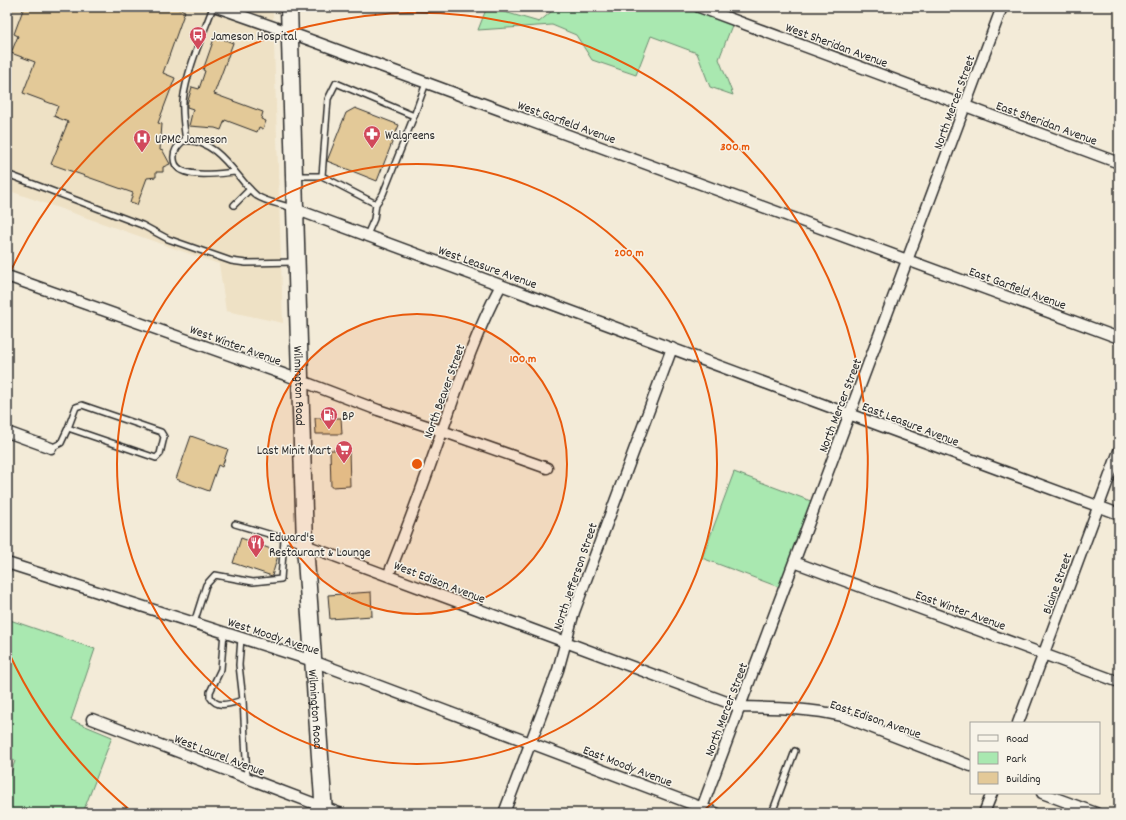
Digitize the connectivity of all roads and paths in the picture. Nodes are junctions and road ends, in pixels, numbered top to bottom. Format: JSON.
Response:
{"nodes":[{"id":1,"x":213,"y":7,"type":"edge"},
{"id":2,"x":217,"y":7,"type":"edge"},
{"id":3,"x":289,"y":7,"type":"edge"},
{"id":4,"x":700,"y":7,"type":"edge"},
{"id":5,"x":1002,"y":7,"type":"edge"},
{"id":6,"x":290,"y":32,"type":"junction"},
{"id":7,"x":426,"y":83,"type":"junction"},
{"id":8,"x":965,"y":105,"type":"junction"},
{"id":9,"x":414,"y":116,"type":"junction"},
{"id":10,"x":186,"y":140,"type":"junction"},
{"id":11,"x":1119,"y":163,"type":"edge"},
{"id":12,"x":235,"y":172,"type":"junction"},
{"id":13,"x":7,"y":174,"type":"edge"},
{"id":14,"x":294,"y":176,"type":"junction"},
{"id":15,"x":322,"y":176,"type":"junction"},
{"id":16,"x":250,"y":189,"type":"junction"},
{"id":17,"x":376,"y":204,"type":"junction"},
{"id":18,"x":234,"y":205,"type":"dead end"},
{"id":19,"x":295,"y":209,"type":"junction"},
{"id":20,"x":367,"y":235,"type":"junction"},
{"id":21,"x":908,"y":260,"type":"junction"},
{"id":22,"x":296,"y":262,"type":"junction"},
{"id":23,"x":7,"y":276,"type":"edge"},
{"id":24,"x":501,"y":285,"type":"junction"},
{"id":25,"x":1119,"y":338,"type":"edge"},
{"id":26,"x":672,"y":348,"type":"junction"},
{"id":27,"x":300,"y":380,"type":"junction"},
{"id":28,"x":850,"y":414,"type":"junction"},
{"id":29,"x":68,"y":428,"type":"junction"},
{"id":30,"x":442,"y":431,"type":"junction"},
{"id":31,"x":7,"y":432,"type":"edge"},
{"id":32,"x":51,"y":448,"type":"joint"},
{"id":33,"x":1119,"y":451,"type":"edge"},
{"id":34,"x":547,"y":468,"type":"dead end"},
{"id":35,"x":1098,"y":506,"type":"junction"},
{"id":36,"x":1119,"y":514,"type":"edge"},
{"id":37,"x":235,"y":524,"type":"dead end"},
{"id":38,"x":284,"y":539,"type":"junction"},
{"id":39,"x":305,"y":545,"type":"junction"},
{"id":40,"x":794,"y":562,"type":"junction"},
{"id":41,"x":7,"y":563,"type":"edge"},
{"id":42,"x":388,"y":576,"type":"junction"},
{"id":43,"x":194,"y":623,"type":"junction"},
{"id":44,"x":224,"y":632,"type":"junction"},
{"id":45,"x":241,"y":638,"type":"junction"},
{"id":46,"x":565,"y":642,"type":"junction"},
{"id":47,"x":1044,"y":654,"type":"junction"},
{"id":48,"x":313,"y":661,"type":"junction"},
{"id":49,"x":1119,"y":682,"type":"edge"},
{"id":50,"x":243,"y":700,"type":"junction"},
{"id":51,"x":740,"y":707,"type":"junction"},
{"id":52,"x":92,"y":719,"type":"dead end"},
{"id":53,"x":1018,"y":722,"type":"edge"},
{"id":54,"x":530,"y":742,"type":"junction"},
{"id":55,"x":795,"y":751,"type":"dead end"},
{"id":56,"x":970,"y":766,"type":"edge"},
{"id":57,"x":247,"y":778,"type":"junction"},
{"id":58,"x":992,"y":794,"type":"edge"},
{"id":59,"x":1045,"y":794,"type":"edge"},
{"id":60,"x":324,"y":810,"type":"edge"},
{"id":61,"x":701,"y":810,"type":"edge"},
{"id":62,"x":339,"y":813,"type":"edge"},
{"id":63,"x":504,"y":813,"type":"edge"},
{"id":64,"x":716,"y":813,"type":"edge"},
{"id":65,"x":772,"y":813,"type":"edge"},
{"id":66,"x":984,"y":813,"type":"edge"},
{"id":67,"x":1096,"y":813,"type":"edge"}],
"edges":[{"from":1,"to":10,"type":"lane"},
{"from":2,"to":6,"type":"street","name":"West Garfield Avenue"},
{"from":3,"to":6,"type":"main road","name":"Wilmington Road"},
{"from":4,"to":8,"type":"street","name":"West Sheridan Avenue"},
{"from":5,"to":8,"type":"street","name":"North Mercer Street"},
{"from":6,"to":7,"type":"street","name":"West Garfield Avenue"},
{"from":6,"to":14,"type":"main road","name":"Wilmington Road"},
{"from":7,"to":9,"type":"lane"},
{"from":7,"to":21,"type":"street","name":"West Garfield Avenue"},
{"from":8,"to":11,"type":"street","name":"East Sheridan Avenue"},
{"from":8,"to":21,"type":"street","name":"North Mercer Street"},
{"from":9,"to":15,"type":"lane"},
{"from":9,"to":17,"type":"lane"},
{"from":10,"to":12,"type":"lane"},
{"from":10,"to":12,"type":"lane"},
{"from":12,"to":16,"type":"lane"},
{"from":13,"to":22,"type":"lane"},
{"from":14,"to":15,"type":"lane"},
{"from":14,"to":19,"type":"main road","name":"Wilmington Road"},
{"from":15,"to":17,"type":"lane"},
{"from":16,"to":18,"type":"lane"},
{"from":16,"to":19,"type":"lane"},
{"from":17,"to":20,"type":"lane"},
{"from":19,"to":20,"type":"street","name":"West Leasure Avenue"},
{"from":19,"to":22,"type":"main road","name":"Wilmington Road"},
{"from":20,"to":24,"type":"street","name":"West Leasure Avenue"},
{"from":21,"to":25,"type":"street","name":"East Garfield Avenue"},
{"from":21,"to":28,"type":"street","name":"North Mercer Street"},
{"from":22,"to":27,"type":"main road","name":"Wilmington Road"},
{"from":23,"to":27,"type":"street","name":"West Winter Avenue"},
{"from":24,"to":26,"type":"street","name":"West Leasure Avenue"},
{"from":24,"to":30,"type":"street","name":"North Beaver Street"},
{"from":26,"to":28,"type":"street","name":"East Leasure Avenue"},
{"from":26,"to":46,"type":"street","name":"North Jefferson Street"},
{"from":27,"to":30,"type":"street","name":"West Winter Avenue"},
{"from":27,"to":39,"type":"main road","name":"Wilmington Road"},
{"from":28,"to":35,"type":"street","name":"East Leasure Avenue"},
{"from":28,"to":40,"type":"street","name":"North Mercer Street"},
{"from":29,"to":29,"type":"lane"},
{"from":29,"to":32,"type":"lane"},
{"from":30,"to":34,"type":"street","name":"West Winter Avenue"},
{"from":30,"to":42,"type":"street","name":"North Beaver Street"},
{"from":31,"to":32,"type":"street"},
{"from":33,"to":35,"type":"street","name":"Blaine Street"},
{"from":35,"to":36,"type":"street","name":"East Leasure Avenue"},
{"from":35,"to":47,"type":"street","name":"Blaine Street"},
{"from":37,"to":38,"type":"lane"},
{"from":38,"to":39,"type":"lane"},
{"from":38,"to":43,"type":"lane"},
{"from":39,"to":42,"type":"street","name":"West Edison Avenue"},
{"from":39,"to":48,"type":"main road","name":"Wilmington Road"},
{"from":40,"to":47,"type":"street","name":"East Winter Avenue"},
{"from":40,"to":51,"type":"street","name":"North Mercer Street"},
{"from":41,"to":43,"type":"street","name":"West Moody Avenue"},
{"from":42,"to":46,"type":"street","name":"West Edison Avenue"},
{"from":43,"to":44,"type":"street","name":"West Moody Avenue"},
{"from":44,"to":45,"type":"street","name":"West Moody Avenue"},
{"from":44,"to":50,"type":"lane"},
{"from":45,"to":48,"type":"street","name":"West Moody Avenue"},
{"from":45,"to":50,"type":"lane"},
{"from":46,"to":51,"type":"street","name":"East Edison Avenue"},
{"from":46,"to":54,"type":"street","name":"North Jefferson Street"},
{"from":47,"to":49,"type":"street","name":"East Winter Avenue"},
{"from":47,"to":53,"type":"street","name":"Blaine Street"},
{"from":48,"to":54,"type":"street","name":"West Moody Avenue"},
{"from":48,"to":60,"type":"main road","name":"Wilmington Road"},
{"from":50,"to":57,"type":"lane"},
{"from":51,"to":56,"type":"street","name":"East Edison Avenue"},
{"from":51,"to":61,"type":"street","name":"North Mercer Street"},
{"from":52,"to":57,"type":"street","name":"West Laurel Avenue"},
{"from":54,"to":61,"type":"street","name":"East Moody Avenue"},
{"from":54,"to":63,"type":"street","name":"North Jefferson Street"},
{"from":55,"to":65,"type":"lane"},
{"from":57,"to":60,"type":"street","name":"West Laurel Avenue"},
{"from":58,"to":66,"type":"street"},
{"from":59,"to":67,"type":"street"},
{"from":60,"to":62,"type":"street","name":"West Laurel Avenue"},
{"from":61,"to":64,"type":"street","name":"East Moody Avenue"}]}
